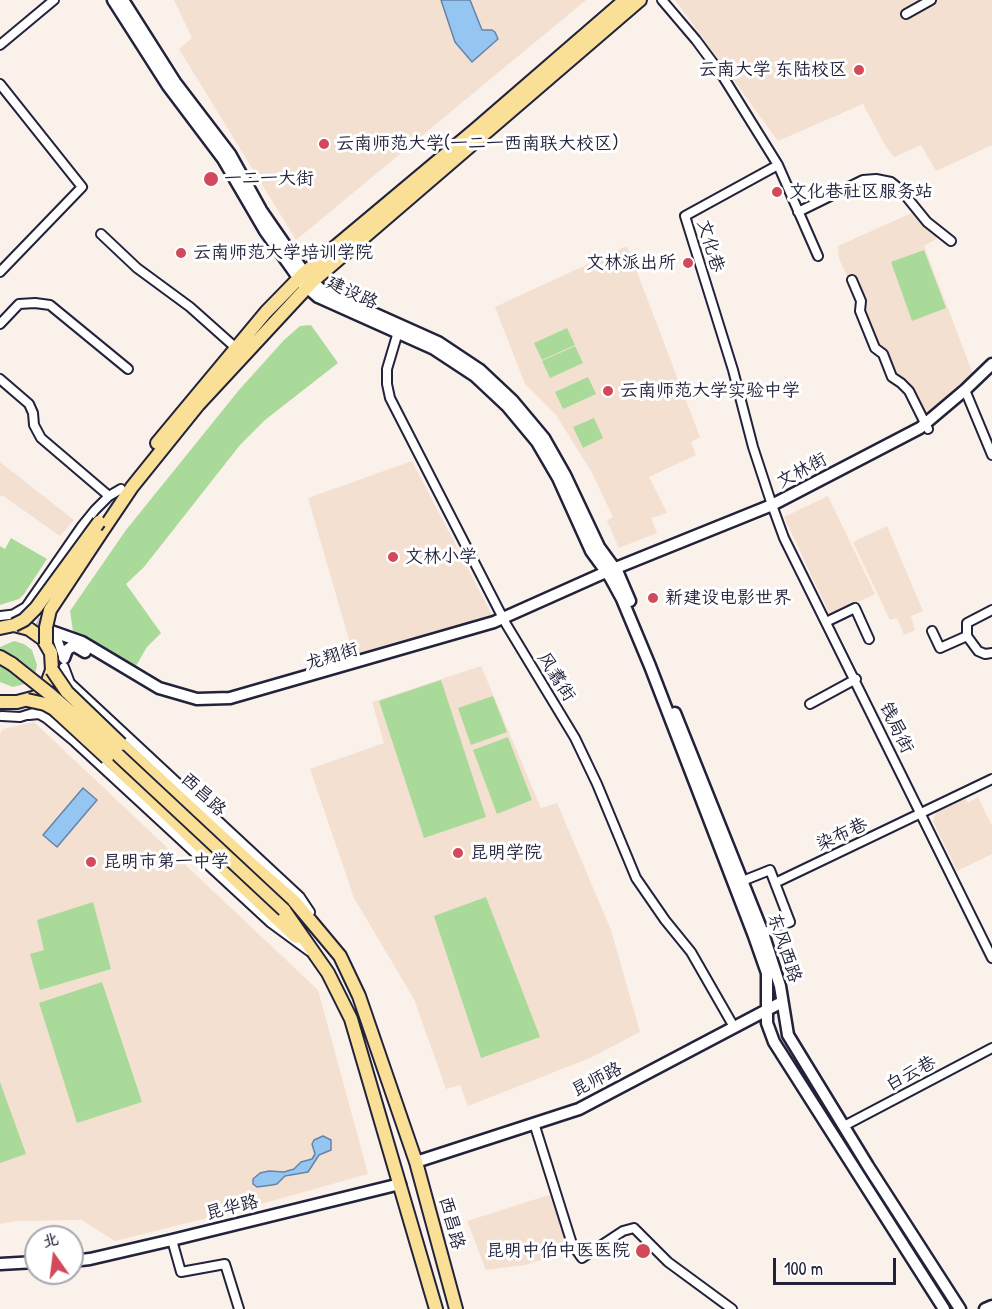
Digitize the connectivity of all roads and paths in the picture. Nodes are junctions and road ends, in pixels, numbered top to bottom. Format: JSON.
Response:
{"nodes":[{"id":1,"x":54,"y":0,"type":"edge"},
{"id":2,"x":113,"y":0,"type":"edge"},
{"id":3,"x":123,"y":0,"type":"edge"},
{"id":4,"x":625,"y":0,"type":"edge"},
{"id":5,"x":640,"y":0,"type":"edge"},
{"id":6,"x":662,"y":0,"type":"edge"},
{"id":7,"x":931,"y":0,"type":"edge"},
{"id":8,"x":906,"y":14,"type":"dead end"},
{"id":9,"x":0,"y":45,"type":"edge"},
{"id":10,"x":0,"y":84,"type":"edge"},
{"id":11,"x":778,"y":165,"type":"junction"},
{"id":12,"x":798,"y":212,"type":"junction"},
{"id":13,"x":101,"y":234,"type":"dead end"},
{"id":14,"x":951,"y":241,"type":"dead end"},
{"id":15,"x":818,"y":256,"type":"dead end"},
{"id":16,"x":0,"y":272,"type":"edge"},
{"id":17,"x":305,"y":280,"type":"junction"},
{"id":18,"x":852,"y":280,"type":"dead end"},
{"id":19,"x":0,"y":324,"type":"edge"},
{"id":20,"x":399,"y":333,"type":"junction"},
{"id":21,"x":236,"y":348,"type":"junction"},
{"id":22,"x":992,"y":364,"type":"edge"},
{"id":23,"x":128,"y":369,"type":"dead end"},
{"id":24,"x":992,"y":372,"type":"edge"},
{"id":25,"x":0,"y":379,"type":"edge"},
{"id":26,"x":967,"y":393,"type":"junction"},
{"id":27,"x":926,"y":427,"type":"junction"},
{"id":28,"x":992,"y":455,"type":"edge"},
{"id":29,"x":121,"y":489,"type":"junction"},
{"id":30,"x":110,"y":496,"type":"junction"},
{"id":31,"x":773,"y":508,"type":"junction"},
{"id":32,"x":612,"y":573,"type":"junction"},
{"id":33,"x":992,"y":610,"type":"edge"},
{"id":34,"x":0,"y":616,"type":"edge"},
{"id":35,"x":17,"y":618,"type":"junction"},
{"id":36,"x":504,"y":621,"type":"junction"},
{"id":37,"x":826,"y":622,"type":"junction"},
{"id":38,"x":0,"y":628,"type":"edge"},
{"id":39,"x":50,"y":631,"type":"joint"},
{"id":40,"x":932,"y":631,"type":"dead end"},
{"id":41,"x":967,"y":636,"type":"junction"},
{"id":42,"x":869,"y":639,"type":"dead end"},
{"id":43,"x":46,"y":644,"type":"junction"},
{"id":44,"x":992,"y":653,"type":"edge"},
{"id":45,"x":0,"y":657,"type":"edge"},
{"id":46,"x":61,"y":668,"type":"junction"},
{"id":47,"x":856,"y":679,"type":"junction"},
{"id":48,"x":22,"y":701,"type":"junction"},
{"id":49,"x":0,"y":702,"type":"edge"},
{"id":50,"x":810,"y":704,"type":"dead end"},
{"id":51,"x":37,"y":711,"type":"dead end"},
{"id":52,"x":29,"y":715,"type":"junction"},
{"id":53,"x":3,"y":717,"type":"edge"},
{"id":54,"x":992,"y":779,"type":"edge"},
{"id":55,"x":922,"y":814,"type":"junction"},
{"id":56,"x":739,"y":883,"type":"junction"},
{"id":57,"x":775,"y":883,"type":"junction"},
{"id":58,"x":284,"y":910,"type":"junction"},
{"id":59,"x":758,"y":935,"type":"junction"},
{"id":60,"x":332,"y":946,"type":"junction"},
{"id":61,"x":316,"y":956,"type":"junction"},
{"id":62,"x":992,"y":958,"type":"edge"},
{"id":63,"x":782,"y":1002,"type":"junction"},
{"id":64,"x":767,"y":1009,"type":"junction"},
{"id":65,"x":734,"y":1027,"type":"junction"},
{"id":66,"x":992,"y":1048,"type":"edge"},
{"id":67,"x":534,"y":1123,"type":"junction"},
{"id":68,"x":844,"y":1126,"type":"junction"},
{"id":69,"x":416,"y":1162,"type":"junction"},
{"id":70,"x":400,"y":1184,"type":"junction"},
{"id":71,"x":172,"y":1240,"type":"junction"},
{"id":72,"x":84,"y":1260,"type":"edge"},
{"id":73,"x":24,"y":1263,"type":"edge"},
{"id":74,"x":0,"y":1264,"type":"edge"},
{"id":75,"x":992,"y":1305,"type":"edge"},
{"id":76,"x":239,"y":1309,"type":"edge"},
{"id":77,"x":436,"y":1309,"type":"edge"},
{"id":78,"x":456,"y":1309,"type":"edge"},
{"id":79,"x":732,"y":1309,"type":"edge"},
{"id":80,"x":944,"y":1309,"type":"edge"},
{"id":81,"x":960,"y":1309,"type":"edge"},
{"id":82,"x":985,"y":1309,"type":"edge"}],
"edges":[{"from":1,"to":9,"type":"street"},
{"from":2,"to":17,"type":"street","name":"建设路"},
{"from":3,"to":17,"type":"street","name":"建设路"},
{"from":4,"to":17,"type":"main road"},
{"from":5,"to":17,"type":"main road"},
{"from":6,"to":11,"type":"street"},
{"from":7,"to":8,"type":"street"},
{"from":10,"to":16,"type":"street"},
{"from":11,"to":12,"type":"street"},
{"from":11,"to":31,"type":"street","name":"文化巷"},
{"from":12,"to":14,"type":"street"},
{"from":12,"to":15,"type":"street"},
{"from":13,"to":21,"type":"street"},
{"from":17,"to":20,"type":"street","name":"建设路"},
{"from":17,"to":21,"type":"main road"},
{"from":17,"to":32,"type":"street","name":"建设路"},
{"from":17,"to":43,"type":"main road","bridge":true},
{"from":18,"to":27,"type":"street"},
{"from":19,"to":23,"type":"street"},
{"from":20,"to":32,"type":"street","name":"建设路"},
{"from":20,"to":36,"type":"street","name":"风翥街"},
{"from":21,"to":29,"type":"main road"},
{"from":22,"to":26,"type":"street","name":"文林街"},
{"from":24,"to":26,"type":"street","name":"文林街"},
{"from":25,"to":30,"type":"street"},
{"from":26,"to":27,"type":"street","name":"文林街"},
{"from":26,"to":28,"type":"street"},
{"from":27,"to":31,"type":"street","name":"文林街"},
{"from":29,"to":30,"type":"street"},
{"from":29,"to":35,"type":"main road","bridge":true},
{"from":30,"to":35,"type":"street"},
{"from":31,"to":32,"type":"street","name":"文林街"},
{"from":31,"to":37,"type":"street","name":"钱局街"},
{"from":32,"to":36,"type":"street","name":"龙翔街"},
{"from":32,"to":56,"type":"street","name":"东风西路"},
{"from":33,"to":41,"type":"street"},
{"from":34,"to":35,"type":"street"},
{"from":35,"to":38,"type":"main road"},
{"from":35,"to":43,"type":"main road"},
{"from":36,"to":39,"type":"street","name":"龙翔街"},
{"from":36,"to":46,"type":"street","name":"龙翔街"},
{"from":36,"to":65,"type":"street","name":"风翥街"},
{"from":37,"to":42,"type":"street"},
{"from":37,"to":47,"type":"street","name":"钱局街"},
{"from":39,"to":46,"type":"street"},
{"from":40,"to":41,"type":"street"},
{"from":41,"to":44,"type":"street"},
{"from":43,"to":46,"type":"main road"},
{"from":45,"to":58,"type":"main road","name":"西昌路","bridge":true},
{"from":46,"to":48,"type":"main road","bridge":true},
{"from":46,"to":60,"type":"street"},
{"from":46,"to":60,"type":"main road","name":"西昌路","bridge":true},
{"from":47,"to":50,"type":"street"},
{"from":47,"to":55,"type":"street","name":"钱局街"},
{"from":48,"to":49,"type":"main road"},
{"from":48,"to":53,"type":"main road"},
{"from":48,"to":61,"type":"main road","name":"西昌路","bridge":true},
{"from":51,"to":52,"type":"street"},
{"from":52,"to":53,"type":"street"},
{"from":52,"to":61,"type":"street"},
{"from":54,"to":55,"type":"street","name":"染布巷"},
{"from":55,"to":57,"type":"street","name":"染布巷"},
{"from":55,"to":62,"type":"street","name":"钱局街"},
{"from":56,"to":57,"type":"street"},
{"from":56,"to":59,"type":"street","name":"东风西路"},
{"from":57,"to":59,"type":"street"},
{"from":58,"to":60,"type":"main road","name":"西昌路"},
{"from":58,"to":61,"type":"main road","name":"西昌路"},
{"from":59,"to":63,"type":"street","name":"东风西路"},
{"from":59,"to":64,"type":"street","name":"东风西路"},
{"from":60,"to":69,"type":"main road","name":"西昌路"},
{"from":61,"to":70,"type":"main road","name":"西昌路"},
{"from":63,"to":64,"type":"street","name":"昆师路"},
{"from":63,"to":68,"type":"street","name":"东风西路"},
{"from":64,"to":65,"type":"street","name":"昆师路"},
{"from":64,"to":80,"type":"street","name":"东风西路"},
{"from":65,"to":67,"type":"street","name":"昆师路"},
{"from":66,"to":68,"type":"street","name":"白云巷"},
{"from":67,"to":69,"type":"street","name":"昆师路"},
{"from":67,"to":79,"type":"street"},
{"from":68,"to":81,"type":"street","name":"东风西路"},
{"from":69,"to":78,"type":"main road","name":"西昌路"},
{"from":70,"to":71,"type":"street","name":"昆华路"},
{"from":70,"to":77,"type":"main road","name":"西昌路"},
{"from":71,"to":72,"type":"street","name":"昆华路"},
{"from":71,"to":76,"type":"street"},
{"from":73,"to":74,"type":"street"},
{"from":75,"to":82,"type":"street"}]}
